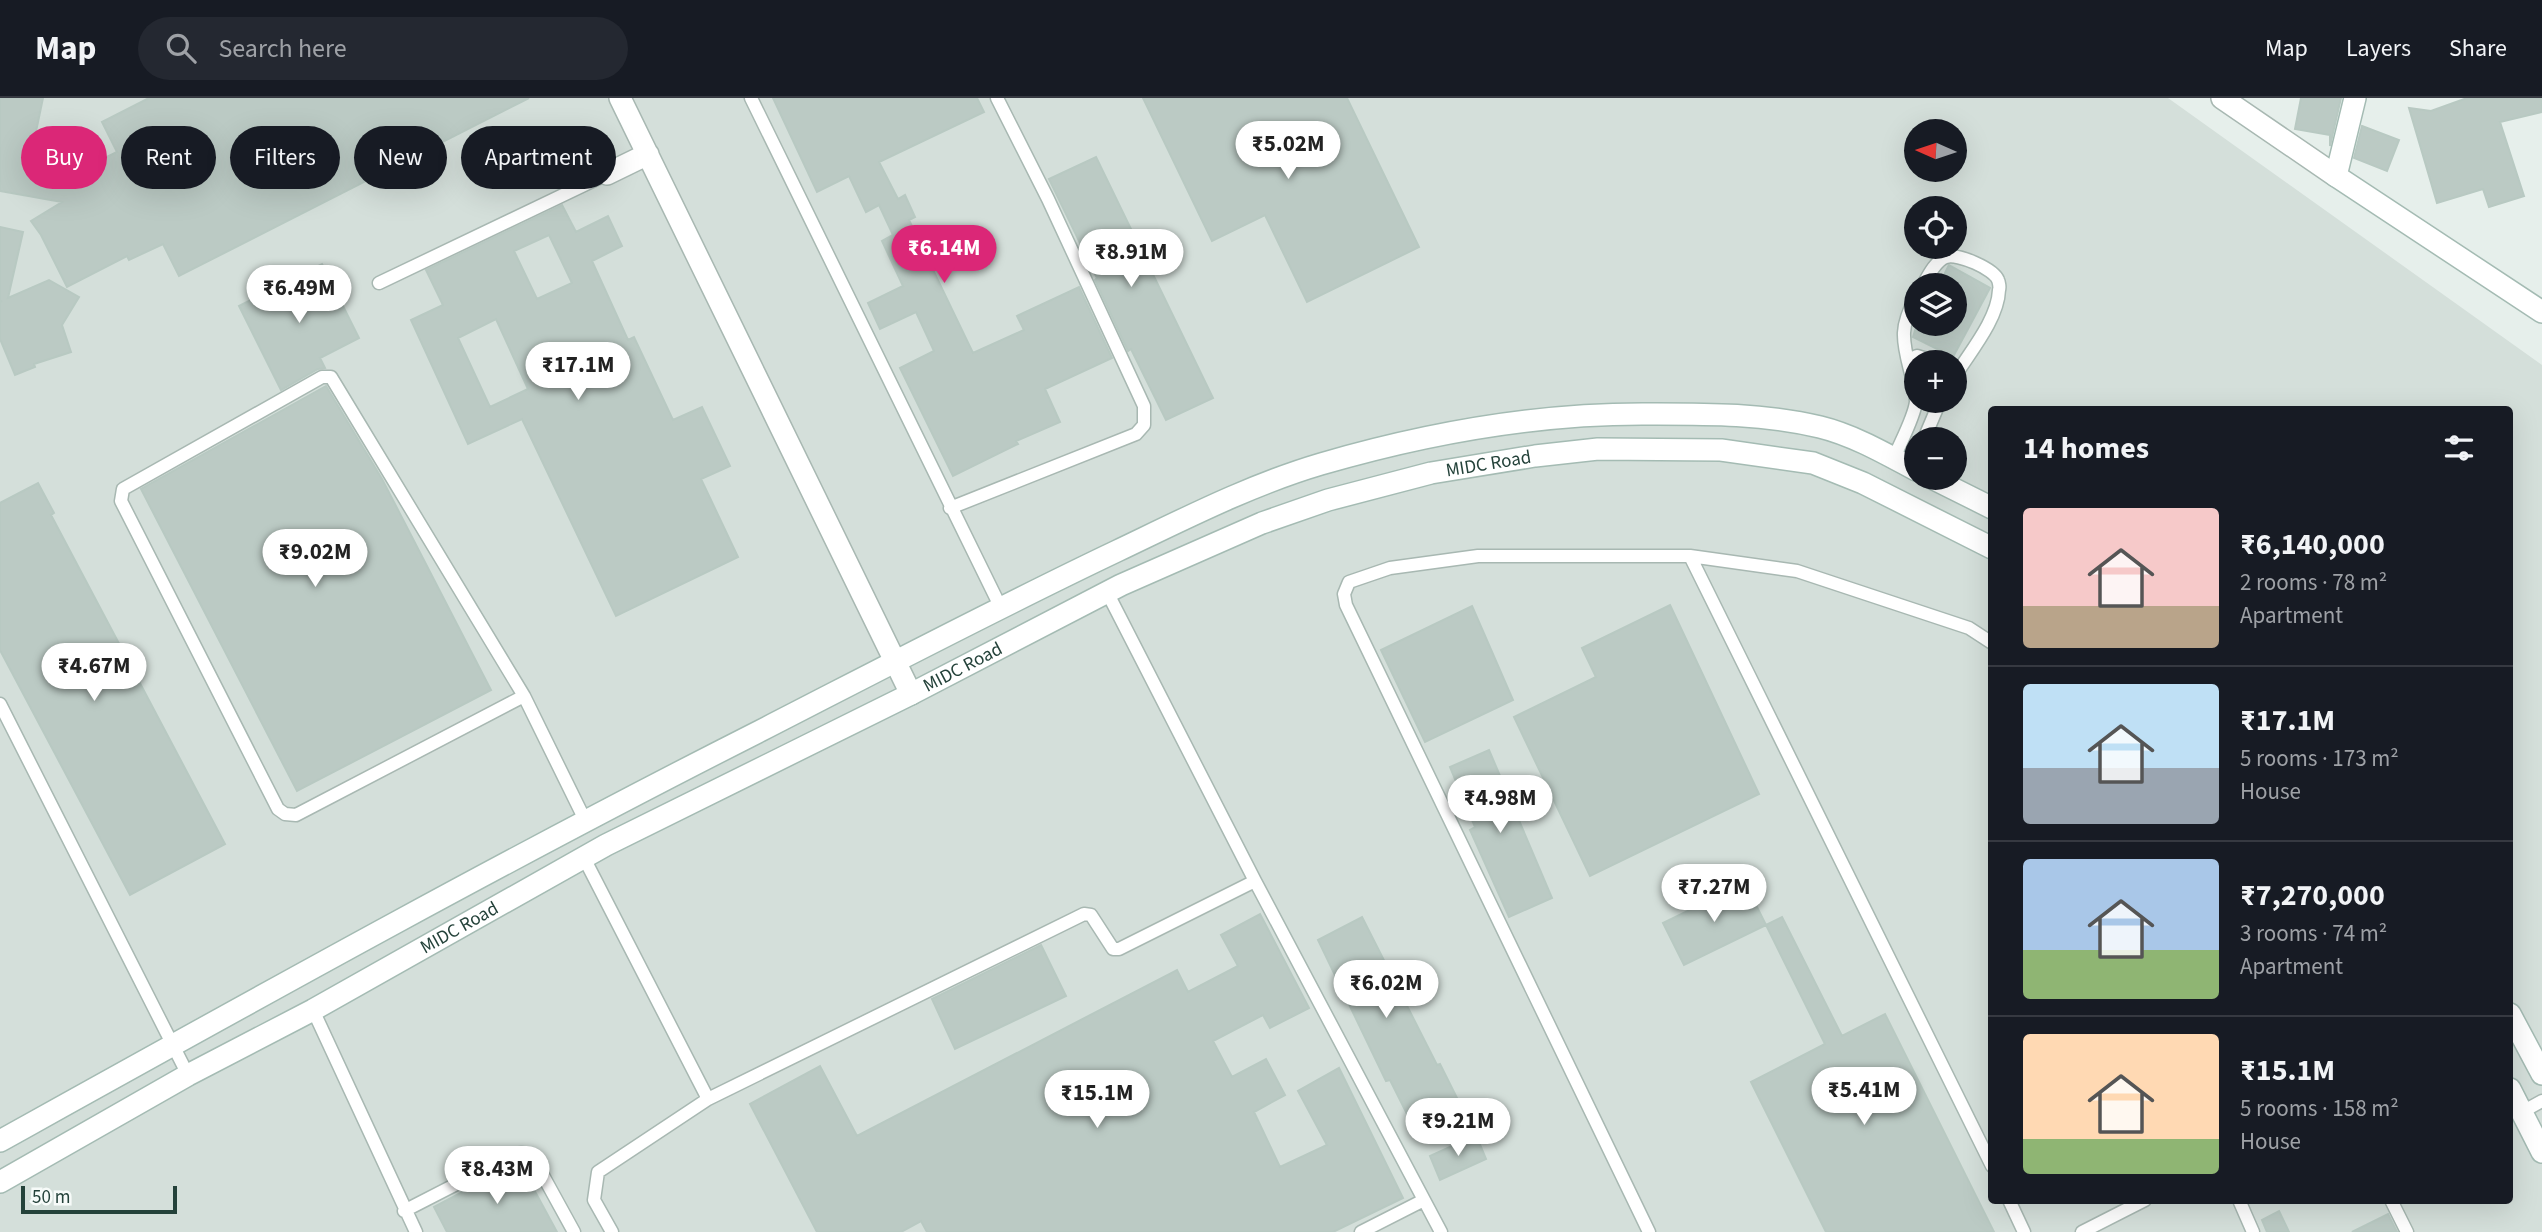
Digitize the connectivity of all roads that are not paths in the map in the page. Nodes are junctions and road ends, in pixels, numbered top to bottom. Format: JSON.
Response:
{"nodes":[{"id":1,"x":620,"y":98,"type":"edge"},
{"id":2,"x":751,"y":98,"type":"edge"},
{"id":3,"x":997,"y":98,"type":"edge"},
{"id":4,"x":2222,"y":98,"type":"edge"},
{"id":5,"x":2355,"y":98,"type":"edge"},
{"id":6,"x":648,"y":154,"type":"junction"},
{"id":7,"x":616,"y":170,"type":"edge"},
{"id":8,"x":2336,"y":176,"type":"junction"},
{"id":9,"x":576,"y":189,"type":"edge"},
{"id":10,"x":1931,"y":273,"type":"edge"},
{"id":11,"x":379,"y":283,"type":"dead end"},
{"id":12,"x":2542,"y":312,"type":"edge"},
{"id":13,"x":1904,"y":326,"type":"edge"},
{"id":14,"x":1906,"y":350,"type":"edge"},
{"id":15,"x":1967,"y":357,"type":"edge"},
{"id":16,"x":1913,"y":413,"type":"edge"},
{"id":17,"x":1894,"y":458,"type":"junction"},
{"id":18,"x":1904,"y":462,"type":"edge"},
{"id":19,"x":1959,"y":490,"type":"edge"},
{"id":20,"x":1988,"y":506,"type":"edge"},
{"id":21,"x":950,"y":508,"type":"junction"},
{"id":22,"x":1988,"y":546,"type":"edge"},
{"id":23,"x":1690,"y":556,"type":"junction"},
{"id":24,"x":1107,"y":592,"type":"junction"},
{"id":25,"x":1000,"y":606,"type":"junction"},
{"id":26,"x":1988,"y":640,"type":"edge"},
{"id":27,"x":895,"y":662,"type":"junction"},
{"id":28,"x":911,"y":694,"type":"junction"},
{"id":29,"x":524,"y":696,"type":"junction"},
{"id":30,"x":0,"y":704,"type":"edge"},
{"id":31,"x":585,"y":820,"type":"junction"},
{"id":32,"x":584,"y":858,"type":"junction"},
{"id":33,"x":1255,"y":881,"type":"junction"},
{"id":34,"x":313,"y":1010,"type":"junction"},
{"id":35,"x":2513,"y":1020,"type":"edge"},
{"id":36,"x":173,"y":1045,"type":"junction"},
{"id":37,"x":188,"y":1074,"type":"junction"},
{"id":38,"x":2542,"y":1074,"type":"edge"},
{"id":39,"x":2513,"y":1095,"type":"edge"},
{"id":40,"x":708,"y":1099,"type":"junction"},
{"id":41,"x":2542,"y":1101,"type":"edge"},
{"id":42,"x":2522,"y":1112,"type":"junction"},
{"id":43,"x":0,"y":1141,"type":"edge"},
{"id":44,"x":2542,"y":1152,"type":"edge"},
{"id":45,"x":1988,"y":1158,"type":"edge"},
{"id":46,"x":0,"y":1182,"type":"edge"},
{"id":47,"x":1424,"y":1200,"type":"junction"},
{"id":48,"x":2011,"y":1204,"type":"edge"},
{"id":49,"x":2137,"y":1204,"type":"edge"},
{"id":50,"x":2241,"y":1204,"type":"edge"},
{"id":51,"x":2393,"y":1204,"type":"edge"},
{"id":52,"x":404,"y":1211,"type":"junction"},
{"id":53,"x":416,"y":1232,"type":"edge"},
{"id":54,"x":574,"y":1232,"type":"edge"},
{"id":55,"x":612,"y":1232,"type":"edge"},
{"id":56,"x":1361,"y":1232,"type":"edge"},
{"id":57,"x":1441,"y":1232,"type":"edge"},
{"id":58,"x":1649,"y":1232,"type":"edge"},
{"id":59,"x":2024,"y":1232,"type":"edge"},
{"id":60,"x":2082,"y":1232,"type":"edge"},
{"id":61,"x":2253,"y":1232,"type":"edge"},
{"id":62,"x":2407,"y":1232,"type":"edge"}],
"edges":[{"from":1,"to":6,"type":"main road"},
{"from":2,"to":21,"type":"lane"},
{"from":3,"to":21,"type":"lane"},
{"from":4,"to":8,"type":"main road"},
{"from":5,"to":8,"type":"main road"},
{"from":6,"to":7,"type":"main road"},
{"from":6,"to":27,"type":"main road"},
{"from":8,"to":12,"type":"main road"},
{"from":9,"to":11,"type":"lane"},
{"from":10,"to":15,"type":"lane"},
{"from":13,"to":14,"type":"lane"},
{"from":16,"to":17,"type":"lane"},
{"from":17,"to":18,"type":"main road","name":"MIDC Road"},
{"from":17,"to":25,"type":"main road","name":"MIDC Road"},
{"from":19,"to":20,"type":"main road","name":"MIDC Road"},
{"from":21,"to":25,"type":"lane"},
{"from":22,"to":24,"type":"main road","name":"MIDC Road"},
{"from":23,"to":26,"type":"lane"},
{"from":23,"to":45,"type":"lane"},
{"from":23,"to":58,"type":"lane"},
{"from":24,"to":28,"type":"main road","name":"MIDC Road"},
{"from":24,"to":33,"type":"lane"},
{"from":25,"to":27,"type":"main road","name":"MIDC Road"},
{"from":27,"to":28,"type":"main road"},
{"from":27,"to":31,"type":"main road","name":"MIDC Road"},
{"from":28,"to":32,"type":"main road","name":"MIDC Road"},
{"from":29,"to":29,"type":"lane"},
{"from":29,"to":31,"type":"lane"},
{"from":30,"to":36,"type":"lane"},
{"from":31,"to":36,"type":"main road","name":"MIDC Road"},
{"from":32,"to":34,"type":"main road","name":"MIDC Road"},
{"from":32,"to":40,"type":"lane"},
{"from":33,"to":40,"type":"lane"},
{"from":33,"to":47,"type":"lane"},
{"from":34,"to":37,"type":"main road","name":"MIDC Road"},
{"from":34,"to":52,"type":"lane"},
{"from":35,"to":38,"type":"main road"},
{"from":36,"to":37,"type":"lane"},
{"from":36,"to":43,"type":"main road","name":"MIDC Road"},
{"from":37,"to":46,"type":"main road","name":"MIDC Road"},
{"from":39,"to":42,"type":"main road"},
{"from":40,"to":55,"type":"lane"},
{"from":41,"to":42,"type":"lane"},
{"from":42,"to":44,"type":"main road"},
{"from":47,"to":56,"type":"lane"},
{"from":47,"to":57,"type":"lane"},
{"from":48,"to":59,"type":"lane"},
{"from":49,"to":60,"type":"lane"},
{"from":50,"to":61,"type":"lane"},
{"from":51,"to":62,"type":"lane"},
{"from":52,"to":53,"type":"lane"},
{"from":52,"to":54,"type":"lane"}]}
